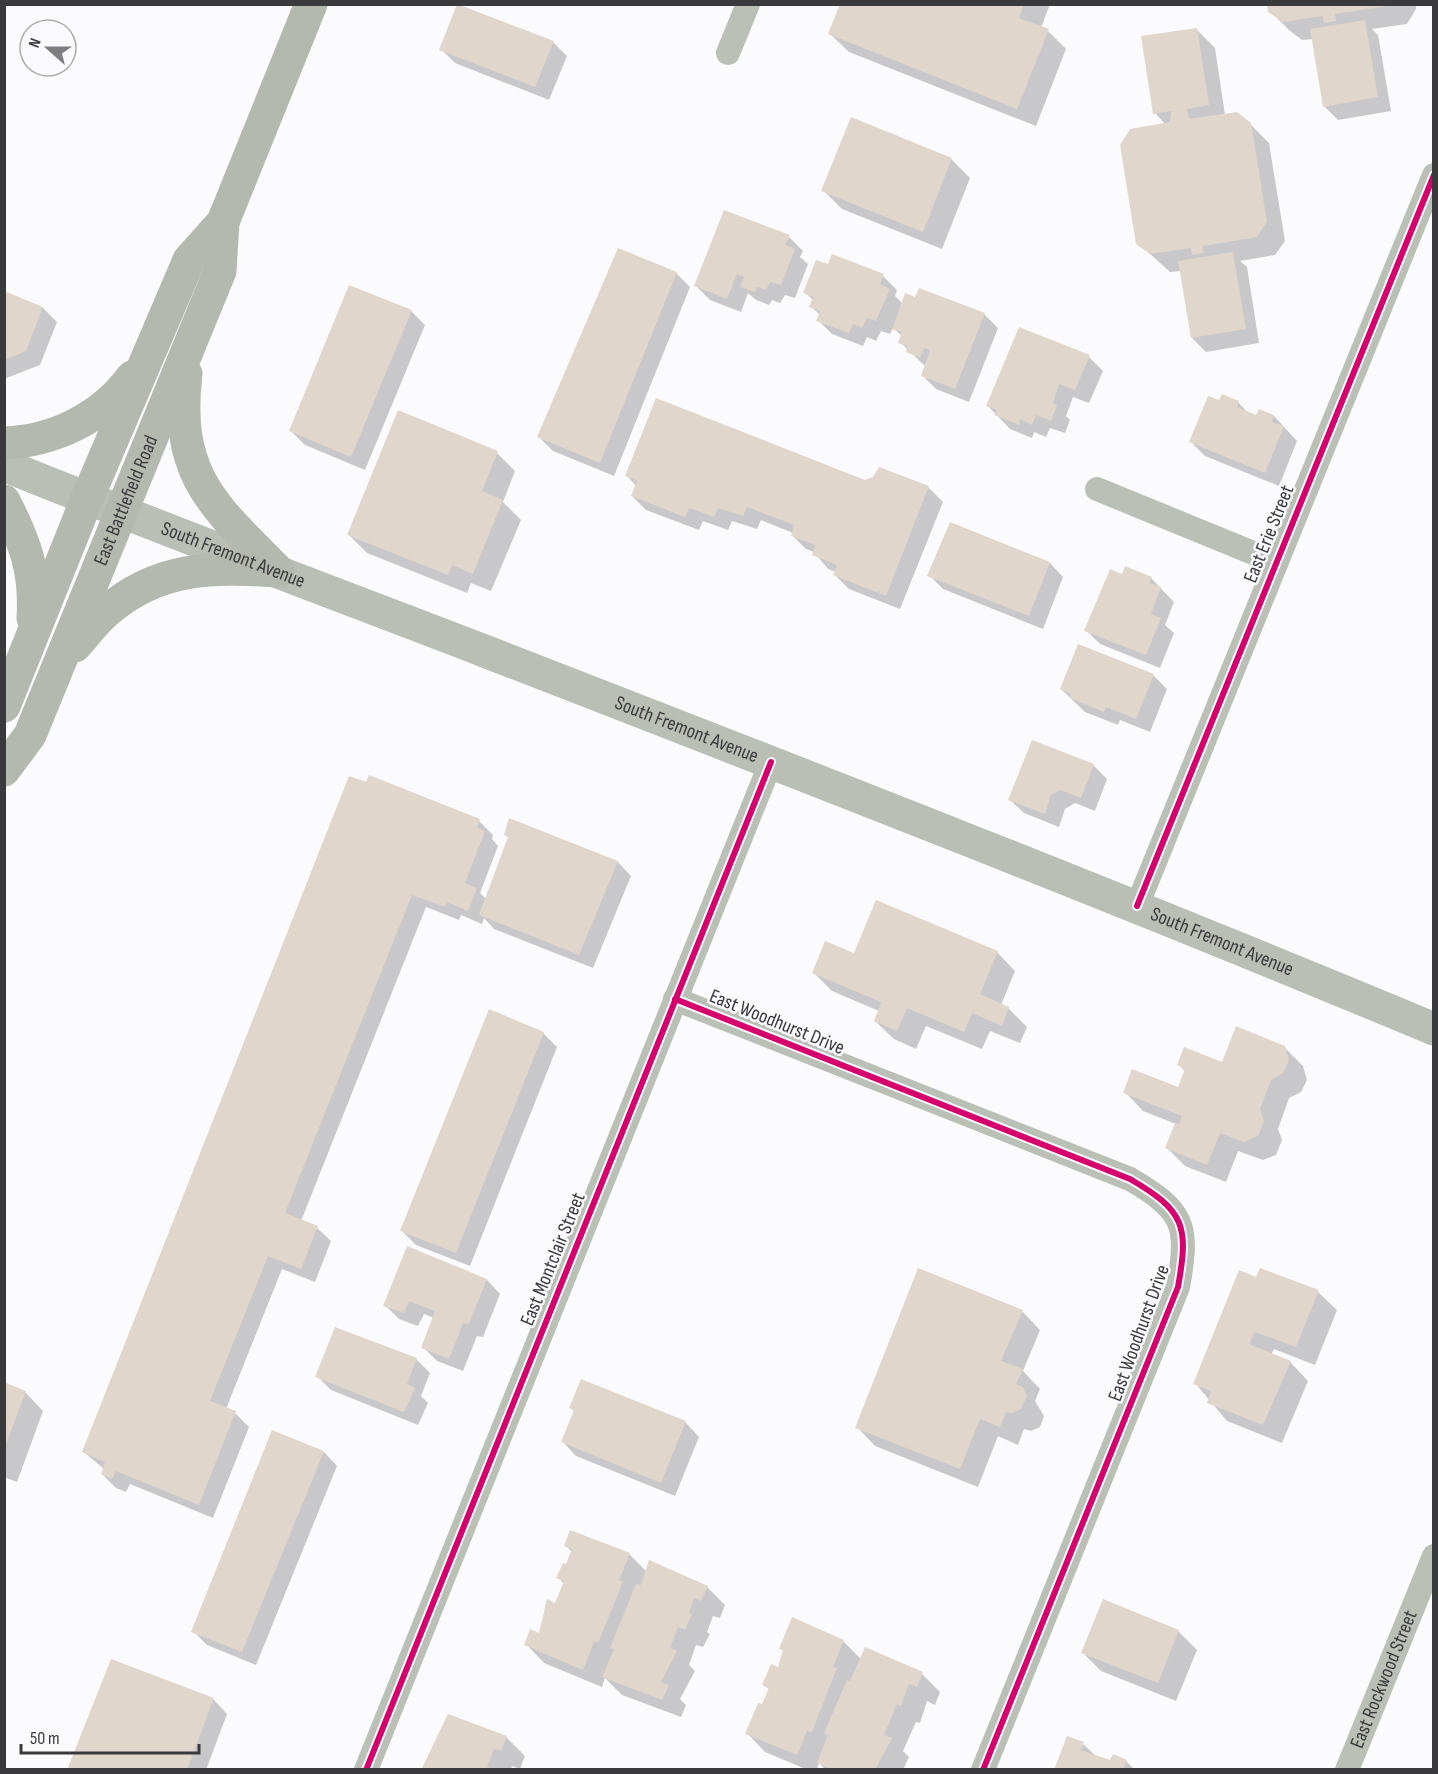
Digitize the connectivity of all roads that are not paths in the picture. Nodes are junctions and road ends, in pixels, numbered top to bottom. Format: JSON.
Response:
{"nodes":[{"id":1,"x":312,"y":4,"type":"edge"},
{"id":2,"x":747,"y":4,"type":"edge"},
{"id":3,"x":729,"y":53,"type":"dead end"},
{"id":4,"x":1434,"y":176,"type":"edge"},
{"id":5,"x":223,"y":222,"type":"junction"},
{"id":6,"x":189,"y":346,"type":"junction"},
{"id":7,"x":149,"y":354,"type":"junction"},
{"id":8,"x":4,"y":443,"type":"edge"},
{"id":9,"x":4,"y":465,"type":"edge"},
{"id":10,"x":1097,"y":489,"type":"dead end"},
{"id":11,"x":87,"y":499,"type":"junction"},
{"id":12,"x":4,"y":501,"type":"edge"},
{"id":13,"x":120,"y":513,"type":"junction"},
{"id":14,"x":1275,"y":562,"type":"junction"},
{"id":15,"x":278,"y":571,"type":"junction"},
{"id":16,"x":32,"y":638,"type":"junction"},
{"id":17,"x":58,"y":666,"type":"junction"},
{"id":18,"x":4,"y":706,"type":"edge"},
{"id":19,"x":771,"y":762,"type":"junction"},
{"id":20,"x":4,"y":770,"type":"edge"},
{"id":21,"x":1137,"y":906,"type":"junction"},
{"id":22,"x":675,"y":999,"type":"junction"},
{"id":23,"x":1434,"y":1029,"type":"edge"},
{"id":24,"x":1434,"y":1556,"type":"edge"},
{"id":25,"x":366,"y":1770,"type":"edge"},
{"id":26,"x":983,"y":1770,"type":"edge"},
{"id":27,"x":1347,"y":1770,"type":"edge"}],
"edges":[{"from":1,"to":5,"type":"main road","name":"East Battlefield Road"},
{"from":2,"to":3,"type":"street"},
{"from":4,"to":14,"type":"street","name":"East Erie Street"},
{"from":5,"to":6,"type":"main road","name":"East Battlefield Road"},
{"from":5,"to":7,"type":"main road","name":"East Battlefield Road"},
{"from":6,"to":13,"type":"main road","name":"East Battlefield Road"},
{"from":6,"to":15,"type":"main road"},
{"from":7,"to":8,"type":"main road"},
{"from":7,"to":11,"type":"main road","name":"East Battlefield Road"},
{"from":9,"to":11,"type":"main road","name":"South Fremont Avenue"},
{"from":10,"to":14,"type":"street"},
{"from":11,"to":13,"type":"main road","name":"South Fremont Avenue"},
{"from":11,"to":16,"type":"main road","name":"East Battlefield Road"},
{"from":12,"to":16,"type":"main road"},
{"from":13,"to":15,"type":"main road","name":"South Fremont Avenue"},
{"from":13,"to":17,"type":"main road","name":"East Battlefield Road"},
{"from":14,"to":21,"type":"street","name":"East Erie Street"},
{"from":15,"to":17,"type":"main road"},
{"from":15,"to":19,"type":"main road","name":"South Fremont Avenue"},
{"from":16,"to":18,"type":"main road","name":"East Battlefield Road"},
{"from":17,"to":20,"type":"main road","name":"East Battlefield Road"},
{"from":19,"to":21,"type":"main road","name":"South Fremont Avenue"},
{"from":19,"to":22,"type":"street","name":"East Montclair Street"},
{"from":21,"to":23,"type":"main road","name":"South Fremont Avenue"},
{"from":22,"to":25,"type":"street","name":"East Montclair Street"},
{"from":22,"to":26,"type":"street","name":"East Woodhurst Drive"},
{"from":24,"to":27,"type":"street","name":"East Rockwood Street"}]}
